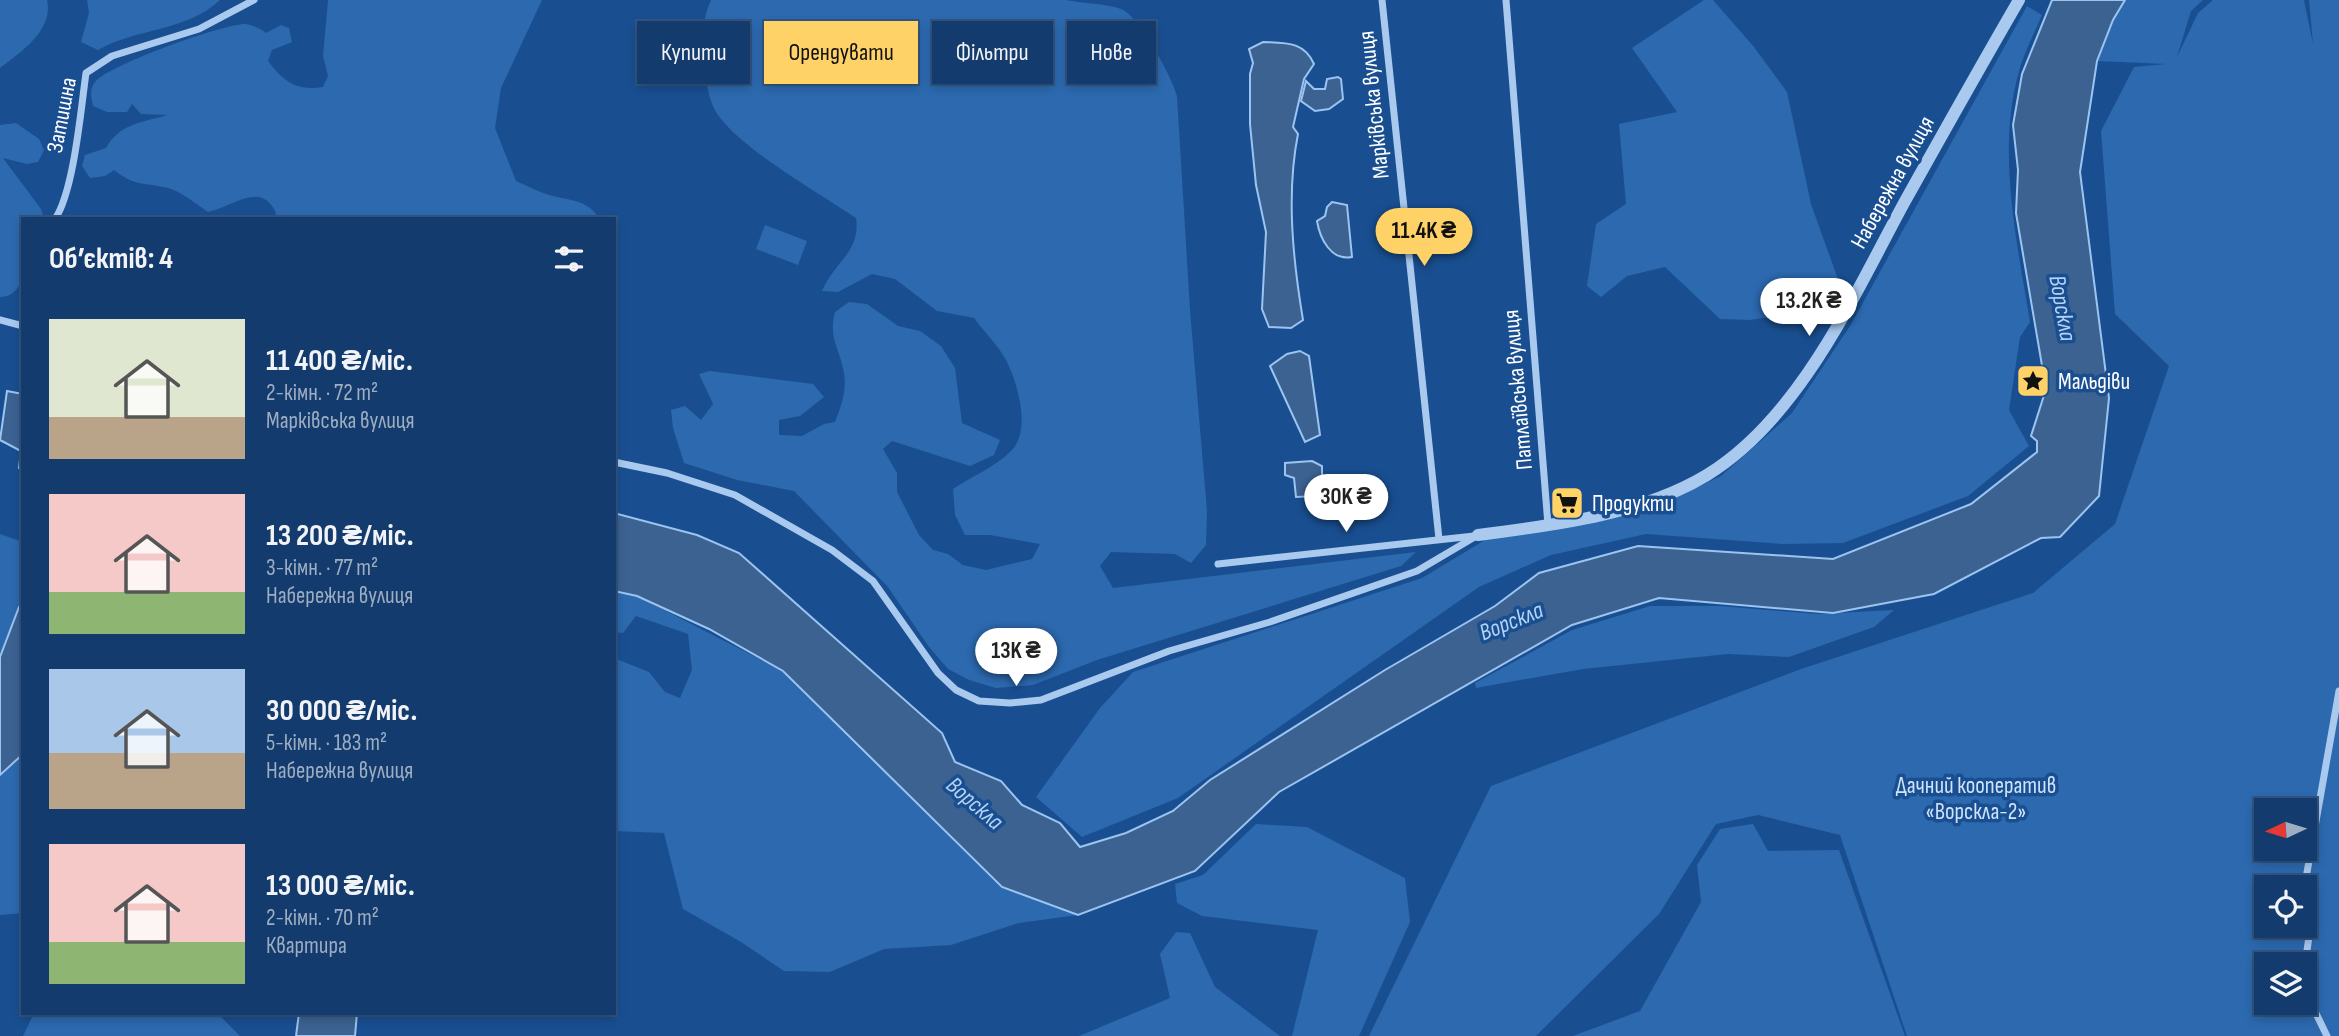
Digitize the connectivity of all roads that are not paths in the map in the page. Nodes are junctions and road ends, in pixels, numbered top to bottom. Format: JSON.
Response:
{"nodes":[{"id":1,"x":254,"y":0,"type":"edge"},
{"id":2,"x":1381,"y":0,"type":"edge"},
{"id":3,"x":1506,"y":0,"type":"edge"},
{"id":4,"x":2019,"y":0,"type":"edge"},
{"id":5,"x":56,"y":217,"type":"edge"},
{"id":6,"x":0,"y":320,"type":"edge"},
{"id":7,"x":21,"y":325,"type":"edge"},
{"id":8,"x":616,"y":462,"type":"edge"},
{"id":9,"x":1548,"y":526,"type":"junction"},
{"id":10,"x":1478,"y":535,"type":"junction"},
{"id":11,"x":1439,"y":539,"type":"junction"},
{"id":12,"x":1218,"y":564,"type":"dead end"},
{"id":13,"x":2339,"y":691,"type":"edge"},
{"id":14,"x":2327,"y":1036,"type":"edge"}],
"edges":[{"from":1,"to":5,"type":"street","name":"Затишна"},
{"from":2,"to":11,"type":"street","name":"Марківська вулиця"},
{"from":3,"to":9,"type":"street","name":"Патлаївська вулиця"},
{"from":4,"to":9,"type":"street","name":"Набережна вулиця"},
{"from":6,"to":7,"type":"street"},
{"from":8,"to":10,"type":"street"},
{"from":9,"to":10,"type":"street","name":"Набережна вулиця"},
{"from":10,"to":11,"type":"street","name":"Набережна вулиця"},
{"from":11,"to":12,"type":"street","name":"Набережна вулиця"},
{"from":13,"to":14,"type":"street"}]}
